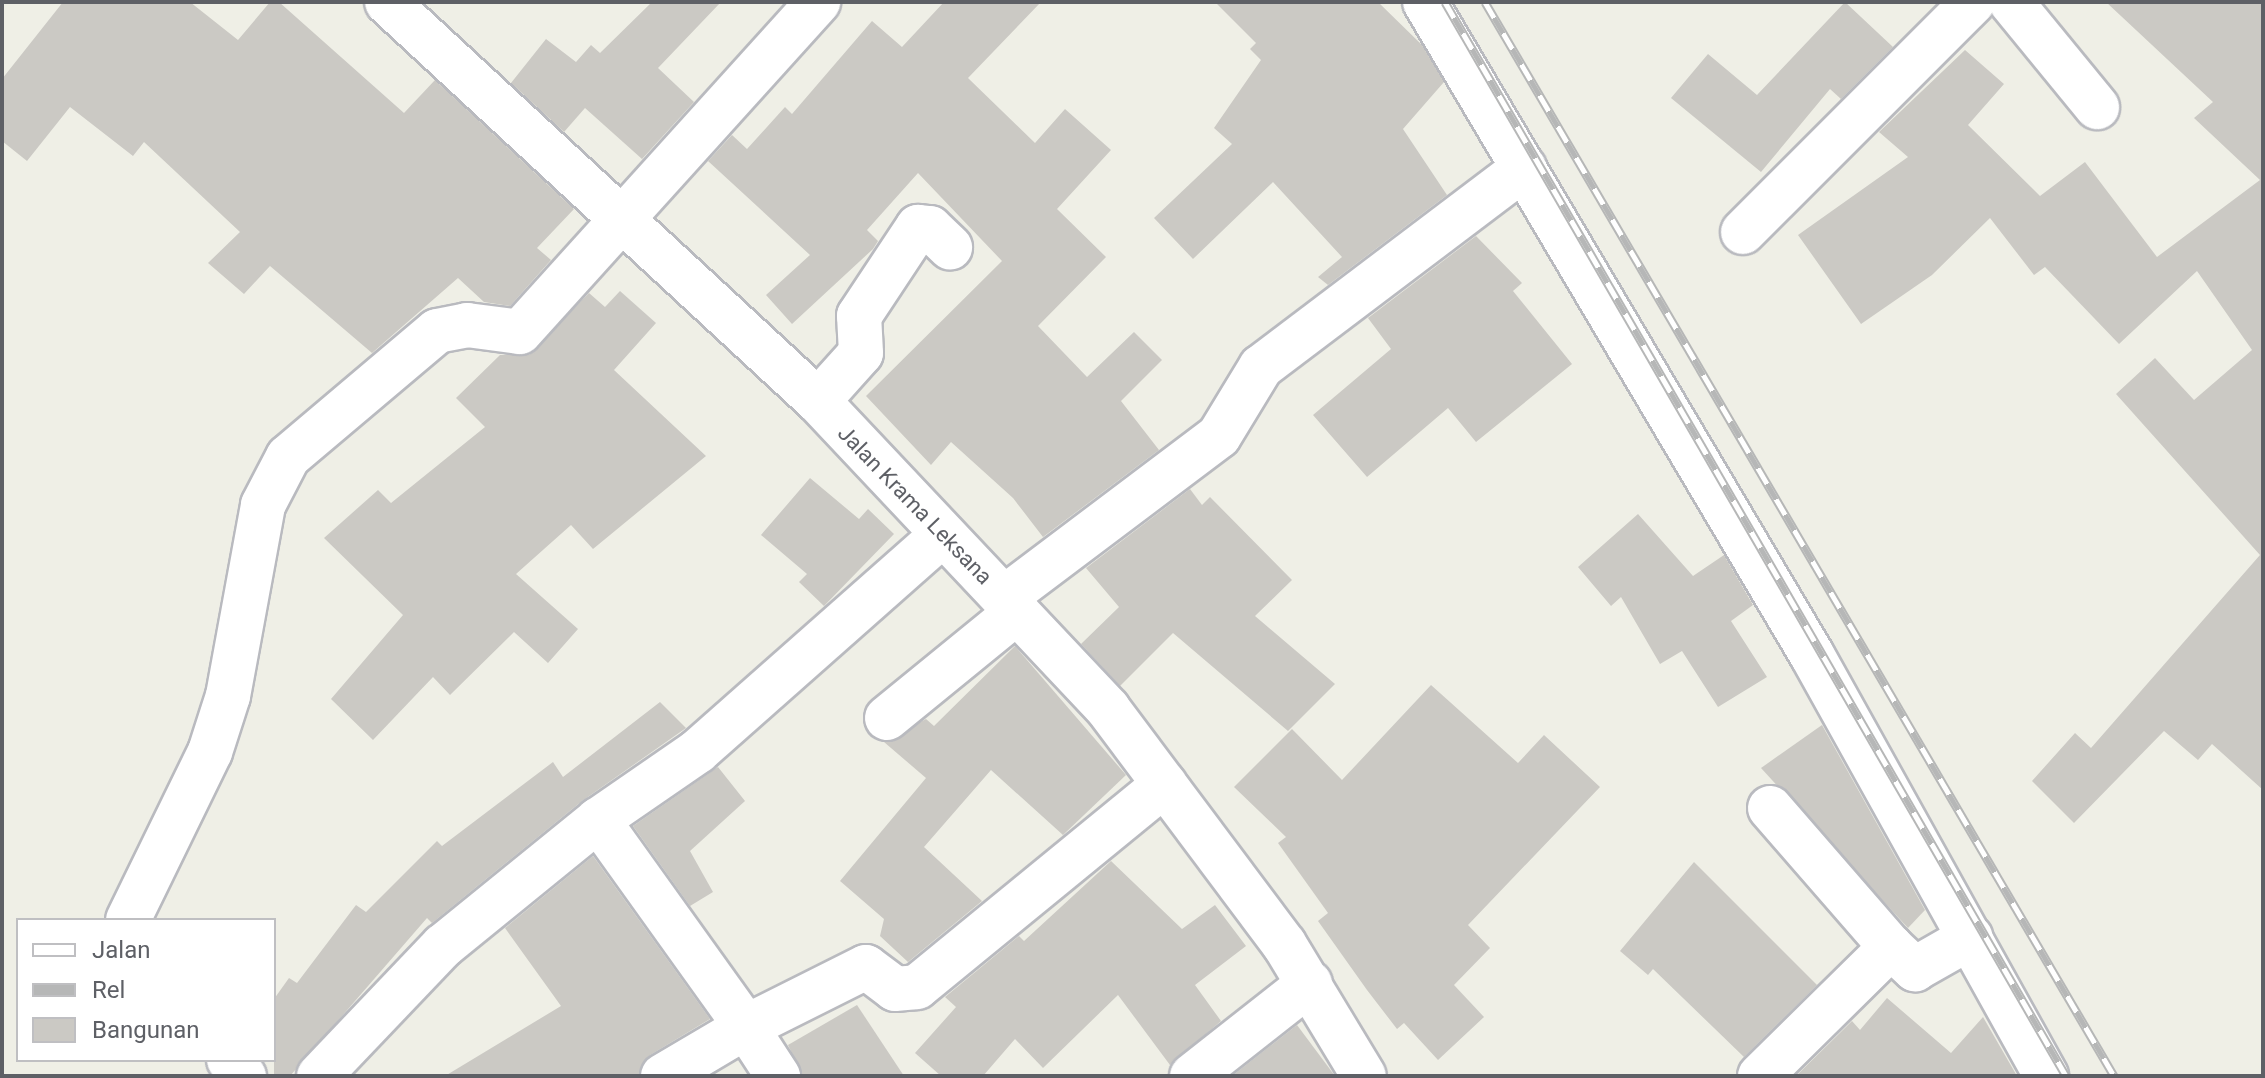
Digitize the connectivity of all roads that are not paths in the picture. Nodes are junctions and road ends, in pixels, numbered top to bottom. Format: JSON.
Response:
{"nodes":[{"id":1,"x":387,"y":2,"type":"edge"},
{"id":2,"x":818,"y":2,"type":"edge"},
{"id":3,"x":1425,"y":2,"type":"edge"},
{"id":4,"x":1973,"y":2,"type":"edge"},
{"id":5,"x":2011,"y":2,"type":"edge"},
{"id":6,"x":2097,"y":107,"type":"dead end"},
{"id":7,"x":1524,"y":168,"type":"junction"},
{"id":8,"x":622,"y":214,"type":"junction"},
{"id":9,"x":1743,"y":232,"type":"dead end"},
{"id":10,"x":950,"y":247,"type":"dead end"},
{"id":11,"x":818,"y":401,"type":"junction"},
{"id":12,"x":940,"y":537,"type":"junction"},
{"id":13,"x":1011,"y":605,"type":"junction"},
{"id":14,"x":887,"y":718,"type":"dead end"},
{"id":15,"x":1165,"y":784,"type":"junction"},
{"id":16,"x":1770,"y":808,"type":"dead end"},
{"id":17,"x":598,"y":820,"type":"junction"},
{"id":18,"x":129,"y":918,"type":"edge"},
{"id":19,"x":1971,"y":937,"type":"junction"},
{"id":20,"x":1891,"y":947,"type":"junction"},
{"id":21,"x":1310,"y":983,"type":"junction"},
{"id":22,"x":746,"y":1027,"type":"junction"},
{"id":23,"x":319,"y":1076,"type":"edge"},
{"id":24,"x":663,"y":1076,"type":"edge"},
{"id":25,"x":778,"y":1076,"type":"edge"},
{"id":26,"x":1192,"y":1076,"type":"edge"},
{"id":27,"x":1364,"y":1076,"type":"edge"},
{"id":28,"x":1760,"y":1076,"type":"edge"},
{"id":29,"x":2046,"y":1076,"type":"edge"}],
"edges":[{"from":1,"to":8,"type":"street","name":"Jalan Krama Leksana"},
{"from":2,"to":8,"type":"street"},
{"from":3,"to":7,"type":"street"},
{"from":4,"to":9,"type":"street"},
{"from":5,"to":6,"type":"street"},
{"from":7,"to":13,"type":"street"},
{"from":7,"to":19,"type":"street"},
{"from":8,"to":11,"type":"street","name":"Jalan Krama Leksana"},
{"from":8,"to":18,"type":"street"},
{"from":10,"to":11,"type":"street"},
{"from":11,"to":12,"type":"street","name":"Jalan Krama Leksana"},
{"from":12,"to":13,"type":"street","name":"Jalan Krama Leksana"},
{"from":12,"to":17,"type":"street"},
{"from":13,"to":14,"type":"street"},
{"from":13,"to":15,"type":"street","name":"Jalan Krama Leksana"},
{"from":15,"to":21,"type":"street","name":"Jalan Krama Leksana"},
{"from":15,"to":22,"type":"street"},
{"from":16,"to":20,"type":"street"},
{"from":17,"to":22,"type":"street"},
{"from":17,"to":23,"type":"street"},
{"from":19,"to":20,"type":"street"},
{"from":19,"to":29,"type":"street"},
{"from":20,"to":28,"type":"street"},
{"from":21,"to":26,"type":"street"},
{"from":21,"to":27,"type":"street","name":"Jalan Krama Leksana"},
{"from":22,"to":24,"type":"street"},
{"from":22,"to":25,"type":"street"}]}
